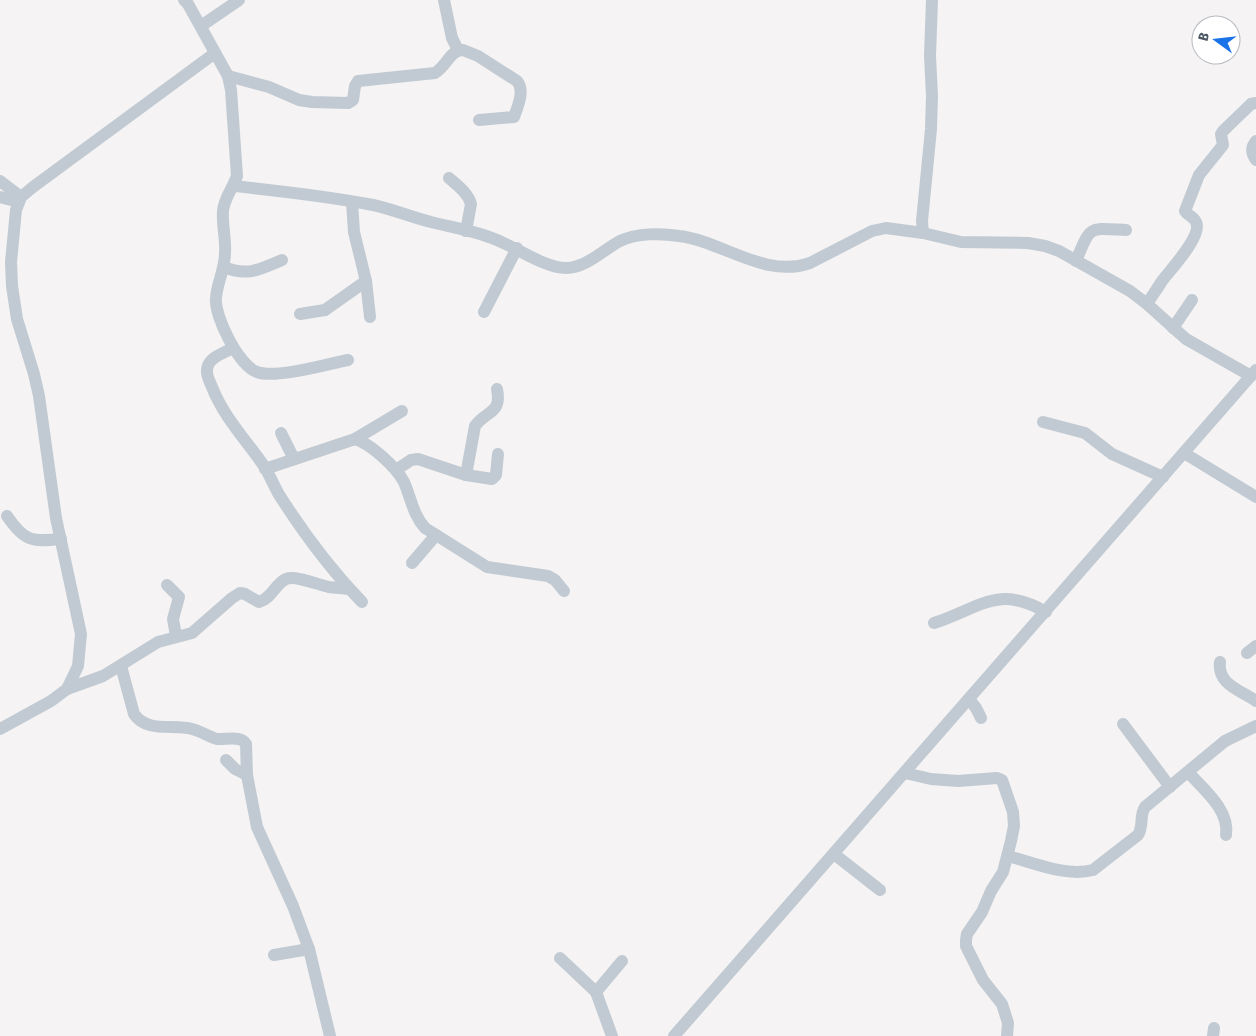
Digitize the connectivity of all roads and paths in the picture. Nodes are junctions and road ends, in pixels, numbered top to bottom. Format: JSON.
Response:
{"nodes":[{"id":1,"x":184,"y":0,"type":"edge"},
{"id":2,"x":239,"y":0,"type":"edge"},
{"id":3,"x":444,"y":0,"type":"edge"},
{"id":4,"x":932,"y":0,"type":"edge"},
{"id":5,"x":201,"y":26,"type":"junction"},
{"id":6,"x":458,"y":50,"type":"junction"},
{"id":7,"x":215,"y":53,"type":"junction"},
{"id":8,"x":228,"y":76,"type":"junction"},
{"id":9,"x":1256,"y":103,"type":"edge"},
{"id":10,"x":480,"y":120,"type":"dead end"},
{"id":11,"x":1256,"y":141,"type":"edge"},
{"id":12,"x":1256,"y":160,"type":"edge"},
{"id":13,"x":449,"y":178,"type":"dead end"},
{"id":14,"x":0,"y":181,"type":"edge"},
{"id":15,"x":234,"y":186,"type":"junction"},
{"id":16,"x":0,"y":197,"type":"edge"},
{"id":17,"x":20,"y":200,"type":"junction"},
{"id":18,"x":352,"y":202,"type":"junction"},
{"id":19,"x":1126,"y":230,"type":"dead end"},
{"id":20,"x":466,"y":231,"type":"junction"},
{"id":21,"x":923,"y":233,"type":"junction"},
{"id":22,"x":517,"y":248,"type":"junction"},
{"id":23,"x":282,"y":260,"type":"dead end"},
{"id":24,"x":5,"y":261,"type":"edge"},
{"id":25,"x":1076,"y":261,"type":"junction"},
{"id":26,"x":224,"y":267,"type":"junction"},
{"id":27,"x":366,"y":282,"type":"junction"},
{"id":28,"x":1192,"y":300,"type":"dead end"},
{"id":29,"x":1147,"y":304,"type":"junction"},
{"id":30,"x":484,"y":312,"type":"dead end"},
{"id":31,"x":300,"y":314,"type":"dead end"},
{"id":32,"x":370,"y":317,"type":"dead end"},
{"id":33,"x":1173,"y":328,"type":"junction"},
{"id":34,"x":233,"y":348,"type":"junction"},
{"id":35,"x":348,"y":360,"type":"dead end"},
{"id":36,"x":1254,"y":373,"type":"edge"},
{"id":37,"x":497,"y":389,"type":"dead end"},
{"id":38,"x":402,"y":410,"type":"dead end"},
{"id":39,"x":1043,"y":422,"type":"dead end"},
{"id":40,"x":281,"y":433,"type":"dead end"},
{"id":41,"x":355,"y":439,"type":"junction"},
{"id":42,"x":1184,"y":453,"type":"junction"},
{"id":43,"x":498,"y":454,"type":"dead end"},
{"id":44,"x":294,"y":459,"type":"junction"},
{"id":45,"x":265,"y":469,"type":"junction"},
{"id":46,"x":396,"y":470,"type":"junction"},
{"id":47,"x":466,"y":475,"type":"junction"},
{"id":48,"x":1163,"y":477,"type":"junction"},
{"id":49,"x":1256,"y":497,"type":"edge"},
{"id":50,"x":7,"y":516,"type":"dead end"},
{"id":51,"x":436,"y":535,"type":"junction"},
{"id":52,"x":61,"y":539,"type":"junction"},
{"id":53,"x":412,"y":563,"type":"dead end"},
{"id":54,"x":167,"y":584,"type":"dead end"},
{"id":55,"x":349,"y":589,"type":"junction"},
{"id":56,"x":564,"y":590,"type":"dead end"},
{"id":57,"x":362,"y":602,"type":"dead end"},
{"id":58,"x":1046,"y":612,"type":"junction"},
{"id":59,"x":934,"y":623,"type":"dead end"},
{"id":60,"x":176,"y":636,"type":"junction"},
{"id":61,"x":1220,"y":662,"type":"dead end"},
{"id":62,"x":121,"y":666,"type":"junction"},
{"id":63,"x":67,"y":689,"type":"junction"},
{"id":64,"x":970,"y":699,"type":"junction"},
{"id":65,"x":1256,"y":701,"type":"edge"},
{"id":66,"x":981,"y":718,"type":"dead end"},
{"id":67,"x":1123,"y":724,"type":"dead end"},
{"id":68,"x":1256,"y":726,"type":"edge"},
{"id":69,"x":0,"y":730,"type":"edge"},
{"id":70,"x":226,"y":760,"type":"dead end"},
{"id":71,"x":1188,"y":772,"type":"junction"},
{"id":72,"x":905,"y":773,"type":"junction"},
{"id":73,"x":247,"y":775,"type":"junction"},
{"id":74,"x":1170,"y":787,"type":"junction"},
{"id":75,"x":1226,"y":835,"type":"dead end"},
{"id":76,"x":834,"y":854,"type":"junction"},
{"id":77,"x":1008,"y":856,"type":"junction"},
{"id":78,"x":880,"y":890,"type":"dead end"},
{"id":79,"x":309,"y":949,"type":"junction"},
{"id":80,"x":274,"y":955,"type":"dead end"},
{"id":81,"x":560,"y":958,"type":"dead end"},
{"id":82,"x":622,"y":961,"type":"dead end"},
{"id":83,"x":596,"y":992,"type":"junction"},
{"id":84,"x":330,"y":1036,"type":"edge"},
{"id":85,"x":612,"y":1036,"type":"edge"},
{"id":86,"x":674,"y":1036,"type":"edge"},
{"id":87,"x":1007,"y":1036,"type":"edge"}],
"edges":[{"from":1,"to":5,"type":"street"},
{"from":2,"to":5,"type":"street"},
{"from":3,"to":6,"type":"street"},
{"from":4,"to":21,"type":"street"},
{"from":5,"to":7,"type":"street"},
{"from":6,"to":8,"type":"street"},
{"from":6,"to":10,"type":"street"},
{"from":7,"to":8,"type":"street"},
{"from":7,"to":17,"type":"street"},
{"from":8,"to":15,"type":"street"},
{"from":9,"to":29,"type":"street"},
{"from":11,"to":12,"type":"street"},
{"from":13,"to":20,"type":"street"},
{"from":14,"to":17,"type":"street"},
{"from":15,"to":18,"type":"street"},
{"from":15,"to":26,"type":"street"},
{"from":16,"to":17,"type":"street"},
{"from":17,"to":24,"type":"street"},
{"from":18,"to":20,"type":"street"},
{"from":18,"to":27,"type":"street"},
{"from":19,"to":25,"type":"street"},
{"from":20,"to":22,"type":"street"},
{"from":21,"to":22,"type":"street"},
{"from":21,"to":25,"type":"street"},
{"from":22,"to":30,"type":"street"},
{"from":23,"to":26,"type":"street"},
{"from":24,"to":52,"type":"street"},
{"from":25,"to":29,"type":"street"},
{"from":26,"to":34,"type":"street"},
{"from":27,"to":31,"type":"street"},
{"from":27,"to":32,"type":"street"},
{"from":28,"to":33,"type":"street"},
{"from":29,"to":33,"type":"street"},
{"from":33,"to":36,"type":"street"},
{"from":34,"to":35,"type":"street"},
{"from":34,"to":45,"type":"street"},
{"from":36,"to":42,"type":"street"},
{"from":37,"to":47,"type":"street"},
{"from":38,"to":41,"type":"street"},
{"from":39,"to":48,"type":"street"},
{"from":40,"to":44,"type":"street"},
{"from":41,"to":44,"type":"street"},
{"from":41,"to":46,"type":"street"},
{"from":42,"to":48,"type":"street"},
{"from":42,"to":49,"type":"street"},
{"from":43,"to":47,"type":"street"},
{"from":44,"to":45,"type":"street"},
{"from":45,"to":55,"type":"street"},
{"from":46,"to":47,"type":"street"},
{"from":46,"to":51,"type":"street"},
{"from":48,"to":58,"type":"street"},
{"from":50,"to":52,"type":"street"},
{"from":51,"to":53,"type":"street"},
{"from":51,"to":56,"type":"street"},
{"from":52,"to":63,"type":"street"},
{"from":54,"to":60,"type":"street"},
{"from":55,"to":57,"type":"street"},
{"from":55,"to":60,"type":"street"},
{"from":58,"to":59,"type":"street"},
{"from":58,"to":64,"type":"street"},
{"from":60,"to":62,"type":"street"},
{"from":61,"to":65,"type":"street"},
{"from":62,"to":63,"type":"street"},
{"from":62,"to":73,"type":"street"},
{"from":63,"to":69,"type":"street"},
{"from":64,"to":66,"type":"street"},
{"from":64,"to":72,"type":"street"},
{"from":67,"to":74,"type":"street"},
{"from":68,"to":71,"type":"street"},
{"from":70,"to":73,"type":"street"},
{"from":71,"to":74,"type":"street"},
{"from":71,"to":75,"type":"street"},
{"from":72,"to":76,"type":"street"},
{"from":72,"to":77,"type":"street"},
{"from":73,"to":79,"type":"street"},
{"from":74,"to":77,"type":"street"},
{"from":76,"to":78,"type":"street"},
{"from":76,"to":86,"type":"street"},
{"from":77,"to":87,"type":"street"},
{"from":79,"to":80,"type":"street"},
{"from":79,"to":84,"type":"street"},
{"from":81,"to":83,"type":"street"},
{"from":82,"to":83,"type":"street"},
{"from":83,"to":85,"type":"street"}]}
